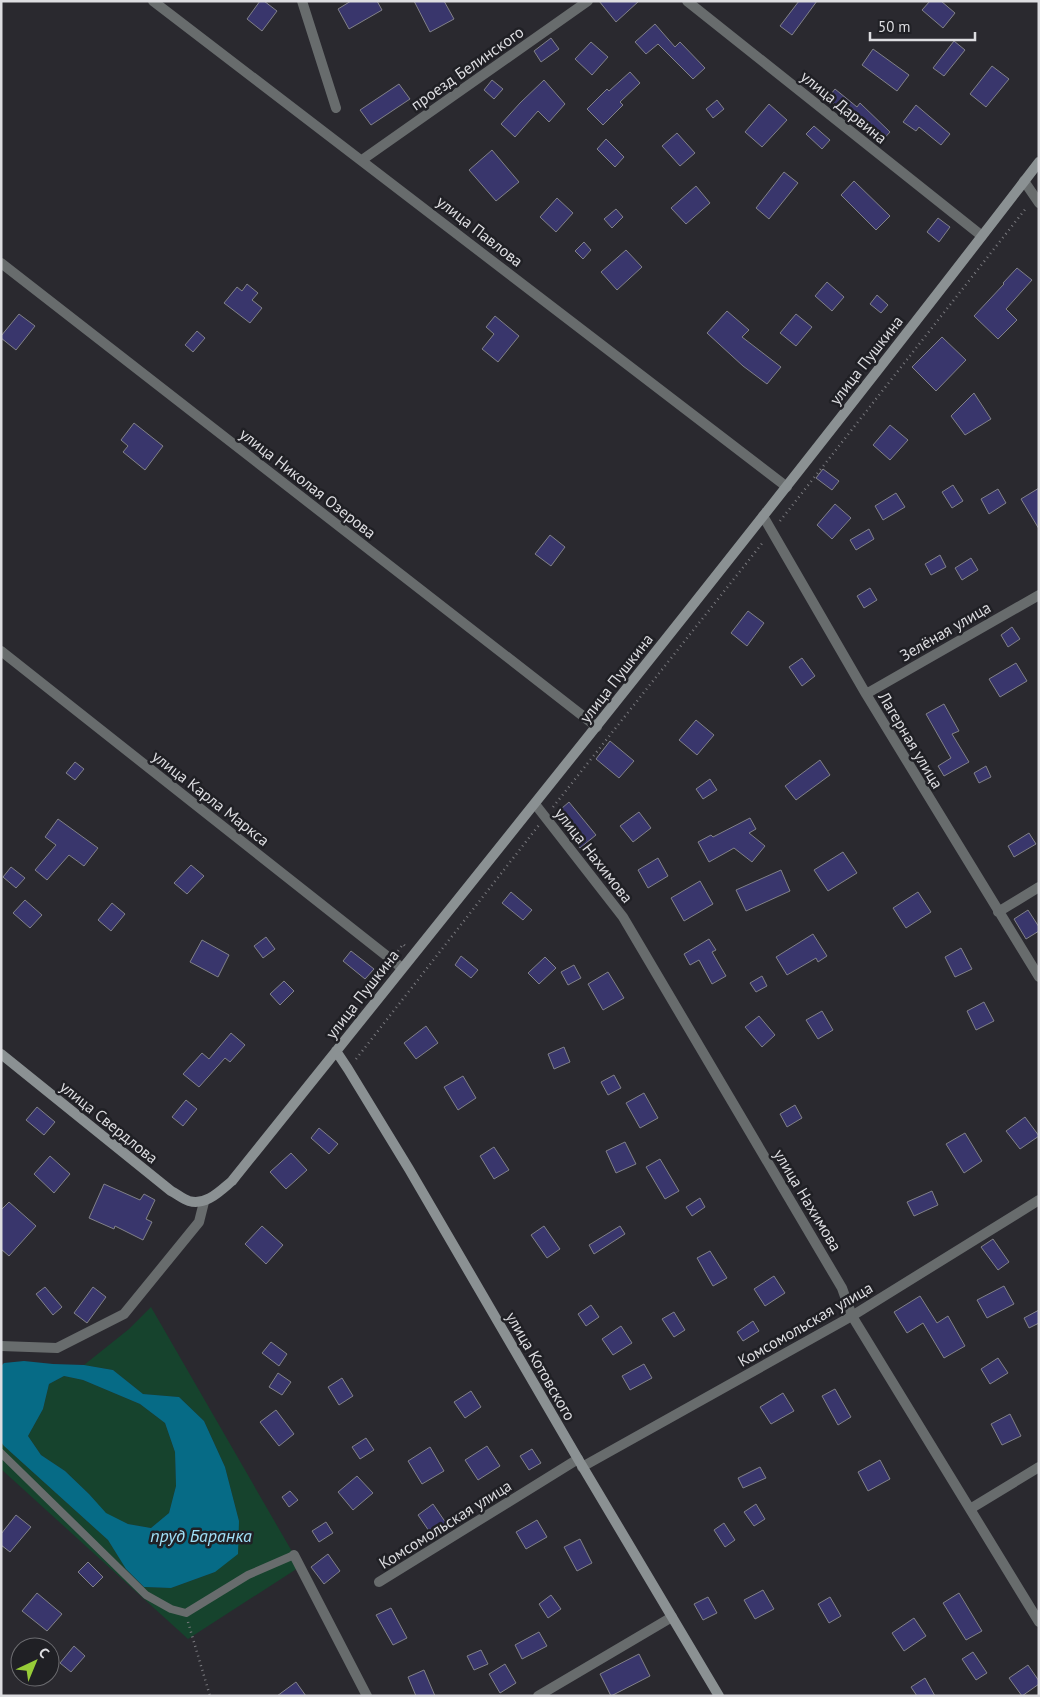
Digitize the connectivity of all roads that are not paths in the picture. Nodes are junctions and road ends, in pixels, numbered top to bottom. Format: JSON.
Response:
{"nodes":[{"id":1,"x":153,"y":1,"type":"edge"},
{"id":2,"x":302,"y":1,"type":"edge"},
{"id":3,"x":588,"y":1,"type":"edge"},
{"id":4,"x":687,"y":1,"type":"edge"},
{"id":5,"x":336,"y":108,"type":"dead end"},
{"id":6,"x":362,"y":160,"type":"junction"},
{"id":7,"x":1039,"y":162,"type":"edge"},
{"id":8,"x":1024,"y":181,"type":"junction"},
{"id":9,"x":1037,"y":200,"type":"edge"},
{"id":10,"x":982,"y":236,"type":"junction"},
{"id":11,"x":1,"y":263,"type":"edge"},
{"id":12,"x":787,"y":486,"type":"junction"},
{"id":13,"x":763,"y":516,"type":"junction"},
{"id":14,"x":1039,"y":595,"type":"edge"},
{"id":15,"x":1,"y":651,"type":"edge"},
{"id":16,"x":866,"y":694,"type":"junction"},
{"id":17,"x":596,"y":727,"type":"junction"},
{"id":18,"x":536,"y":804,"type":"junction"},
{"id":19,"x":1039,"y":887,"type":"edge"},
{"id":20,"x":998,"y":912,"type":"junction"},
{"id":21,"x":402,"y":968,"type":"junction"},
{"id":22,"x":1039,"y":977,"type":"edge"},
{"id":23,"x":336,"y":1051,"type":"junction"},
{"id":24,"x":1,"y":1054,"type":"edge"},
{"id":25,"x":1039,"y":1200,"type":"edge"},
{"id":26,"x":204,"y":1202,"type":"junction"},
{"id":27,"x":852,"y":1316,"type":"junction"},
{"id":28,"x":1,"y":1346,"type":"edge"},
{"id":29,"x":1,"y":1452,"type":"edge"},
{"id":30,"x":580,"y":1463,"type":"junction"},
{"id":31,"x":1039,"y":1467,"type":"edge"},
{"id":32,"x":970,"y":1509,"type":"junction"},
{"id":33,"x":294,"y":1555,"type":"joint"},
{"id":34,"x":379,"y":1582,"type":"dead end"},
{"id":35,"x":672,"y":1617,"type":"junction"},
{"id":36,"x":1039,"y":1622,"type":"edge"},
{"id":37,"x":367,"y":1696,"type":"edge"},
{"id":38,"x":538,"y":1696,"type":"edge"},
{"id":39,"x":719,"y":1696,"type":"edge"}],
"edges":[{"from":1,"to":6,"type":"street","name":"улица Павлова"},
{"from":2,"to":5,"type":"street"},
{"from":3,"to":6,"type":"street","name":"проезд Белинского"},
{"from":4,"to":10,"type":"street","name":"улица Дарвина"},
{"from":6,"to":12,"type":"street","name":"улица Павлова"},
{"from":7,"to":8,"type":"main road","name":"улица Пушкина"},
{"from":8,"to":9,"type":"street"},
{"from":8,"to":10,"type":"main road","name":"улица Пушкина"},
{"from":10,"to":12,"type":"main road","name":"улица Пушкина"},
{"from":11,"to":17,"type":"street","name":"улица Николая Озерова"},
{"from":12,"to":13,"type":"main road","name":"улица Пушкина"},
{"from":13,"to":16,"type":"street","name":"Лагерная улица"},
{"from":13,"to":17,"type":"main road","name":"улица Пушкина"},
{"from":14,"to":16,"type":"street","name":"Зелёная улица"},
{"from":15,"to":21,"type":"street","name":"улица Карла Маркса"},
{"from":16,"to":20,"type":"street","name":"Лагерная улица"},
{"from":17,"to":18,"type":"main road","name":"улица Пушкина"},
{"from":18,"to":21,"type":"main road","name":"улица Пушкина"},
{"from":18,"to":27,"type":"street","name":"улица Нахимова"},
{"from":19,"to":20,"type":"street"},
{"from":20,"to":22,"type":"street","name":"Лагерная улица"},
{"from":21,"to":23,"type":"main road","name":"улица Пушкина"},
{"from":23,"to":26,"type":"main road","name":"улица Пушкина"},
{"from":23,"to":30,"type":"main road","name":"улица Котовского"},
{"from":24,"to":26,"type":"main road","name":"улица Свердлова"},
{"from":25,"to":27,"type":"street","name":"Комсомольская улица"},
{"from":26,"to":28,"type":"street"},
{"from":27,"to":30,"type":"street","name":"Комсомольская улица"},
{"from":27,"to":32,"type":"street","name":"улица Нахимова"},
{"from":29,"to":33,"type":"lane"},
{"from":30,"to":34,"type":"street","name":"Комсомольская улица"},
{"from":30,"to":35,"type":"main road","name":"улица Котовского"},
{"from":31,"to":32,"type":"street"},
{"from":32,"to":36,"type":"street","name":"улица Нахимова"},
{"from":33,"to":37,"type":"street"},
{"from":35,"to":38,"type":"street"},
{"from":35,"to":39,"type":"main road","name":"улица Котовского"}]}
